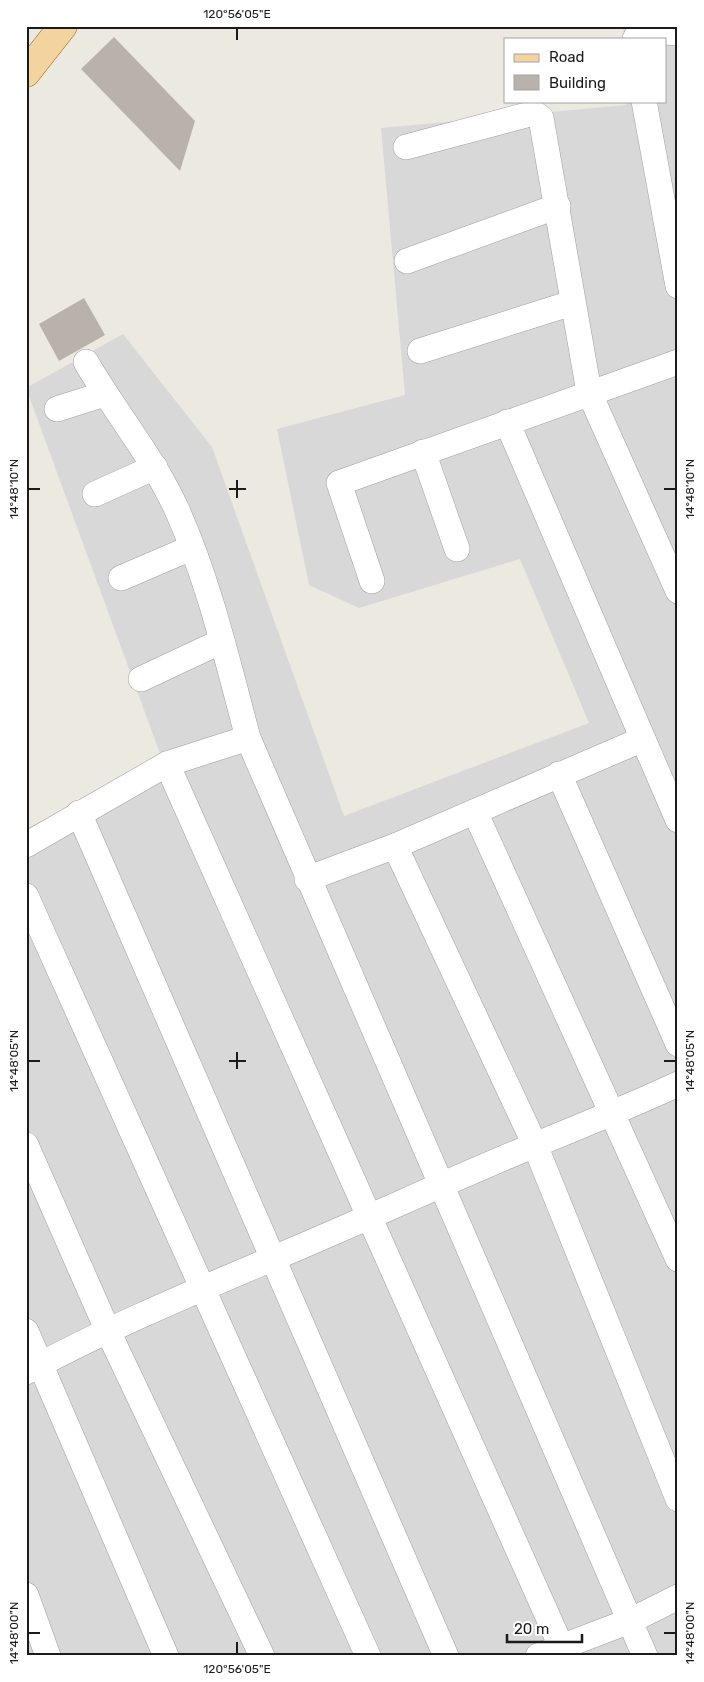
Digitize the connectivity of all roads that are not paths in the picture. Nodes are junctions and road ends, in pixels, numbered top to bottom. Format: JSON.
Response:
{"nodes":[{"id":1,"x":63,"y":26,"type":"edge"},
{"id":2,"x":678,"y":33,"type":"edge"},
{"id":3,"x":636,"y":38,"type":"edge"},
{"id":4,"x":26,"y":73,"type":"edge"},
{"id":5,"x":644,"y":102,"type":"edge"},
{"id":6,"x":406,"y":147,"type":"dead end"},
{"id":7,"x":558,"y":206,"type":"junction"},
{"id":8,"x":407,"y":261,"type":"dead end"},
{"id":9,"x":678,"y":286,"type":"edge"},
{"id":10,"x":572,"y":303,"type":"junction"},
{"id":11,"x":420,"y":351,"type":"dead end"},
{"id":12,"x":86,"y":362,"type":"dead end"},
{"id":13,"x":678,"y":362,"type":"edge"},
{"id":14,"x":589,"y":392,"type":"junction"},
{"id":15,"x":104,"y":394,"type":"junction"},
{"id":16,"x":57,"y":409,"type":"dead end"},
{"id":17,"x":506,"y":422,"type":"junction"},
{"id":18,"x":423,"y":452,"type":"junction"},
{"id":19,"x":155,"y":467,"type":"junction"},
{"id":20,"x":95,"y":494,"type":"dead end"},
{"id":21,"x":191,"y":548,"type":"junction"},
{"id":22,"x":457,"y":549,"type":"dead end"},
{"id":23,"x":121,"y":578,"type":"dead end"},
{"id":24,"x":372,"y":581,"type":"dead end"},
{"id":25,"x":678,"y":591,"type":"edge"},
{"id":26,"x":222,"y":642,"type":"junction"},
{"id":27,"x":141,"y":679,"type":"dead end"},
{"id":28,"x":248,"y":738,"type":"junction"},
{"id":29,"x":643,"y":739,"type":"junction"},
{"id":30,"x":167,"y":764,"type":"junction"},
{"id":31,"x":559,"y":774,"type":"junction"},
{"id":32,"x":475,"y":812,"type":"junction"},
{"id":33,"x":79,"y":813,"type":"junction"},
{"id":34,"x":678,"y":820,"type":"edge"},
{"id":35,"x":26,"y":845,"type":"edge"},
{"id":36,"x":395,"y":846,"type":"junction"},
{"id":37,"x":307,"y":879,"type":"junction"},
{"id":38,"x":26,"y":896,"type":"edge"},
{"id":39,"x":678,"y":1044,"type":"edge"},
{"id":40,"x":678,"y":1084,"type":"edge"},
{"id":41,"x":612,"y":1115,"type":"junction"},
{"id":42,"x":26,"y":1145,"type":"edge"},
{"id":43,"x":534,"y":1145,"type":"junction"},
{"id":44,"x":442,"y":1187,"type":"junction"},
{"id":45,"x":370,"y":1218,"type":"junction"},
{"id":46,"x":275,"y":1258,"type":"junction"},
{"id":47,"x":678,"y":1259,"type":"edge"},
{"id":48,"x":202,"y":1288,"type":"junction"},
{"id":49,"x":107,"y":1330,"type":"junction"},
{"id":50,"x":26,"y":1331,"type":"edge"},
{"id":51,"x":34,"y":1368,"type":"edge"},
{"id":52,"x":678,"y":1499,"type":"edge"},
{"id":53,"x":26,"y":1595,"type":"edge"},
{"id":54,"x":678,"y":1597,"type":"edge"},
{"id":55,"x":632,"y":1620,"type":"junction"},
{"id":56,"x":561,"y":1646,"type":"junction"},
{"id":57,"x":48,"y":1656,"type":"edge"},
{"id":58,"x":166,"y":1656,"type":"edge"},
{"id":59,"x":262,"y":1656,"type":"edge"},
{"id":60,"x":368,"y":1656,"type":"edge"},
{"id":61,"x":446,"y":1656,"type":"edge"},
{"id":62,"x":538,"y":1656,"type":"edge"},
{"id":63,"x":645,"y":1656,"type":"edge"}],
"edges":[{"from":1,"to":4,"type":"main road"},
{"from":2,"to":3,"type":"street"},
{"from":5,"to":9,"type":"street"},
{"from":6,"to":7,"type":"street"},
{"from":7,"to":8,"type":"street"},
{"from":7,"to":10,"type":"street"},
{"from":10,"to":11,"type":"street"},
{"from":10,"to":14,"type":"street"},
{"from":12,"to":15,"type":"street"},
{"from":13,"to":14,"type":"street"},
{"from":14,"to":17,"type":"street"},
{"from":14,"to":25,"type":"street"},
{"from":15,"to":16,"type":"street"},
{"from":15,"to":19,"type":"street"},
{"from":17,"to":18,"type":"street"},
{"from":17,"to":29,"type":"street"},
{"from":18,"to":22,"type":"street"},
{"from":18,"to":24,"type":"street"},
{"from":19,"to":20,"type":"street"},
{"from":19,"to":21,"type":"street"},
{"from":21,"to":23,"type":"street"},
{"from":21,"to":26,"type":"street"},
{"from":26,"to":27,"type":"street"},
{"from":26,"to":28,"type":"street"},
{"from":28,"to":30,"type":"street"},
{"from":28,"to":37,"type":"street"},
{"from":29,"to":31,"type":"street"},
{"from":29,"to":34,"type":"street"},
{"from":30,"to":33,"type":"street"},
{"from":30,"to":45,"type":"street"},
{"from":31,"to":32,"type":"street"},
{"from":31,"to":39,"type":"street"},
{"from":32,"to":36,"type":"street"},
{"from":32,"to":41,"type":"street"},
{"from":33,"to":35,"type":"street"},
{"from":33,"to":46,"type":"street"},
{"from":36,"to":37,"type":"street"},
{"from":36,"to":43,"type":"street"},
{"from":37,"to":44,"type":"street"},
{"from":38,"to":48,"type":"street"},
{"from":40,"to":41,"type":"street"},
{"from":41,"to":43,"type":"street"},
{"from":41,"to":47,"type":"street"},
{"from":42,"to":49,"type":"street"},
{"from":43,"to":44,"type":"street"},
{"from":43,"to":52,"type":"street"},
{"from":44,"to":45,"type":"street"},
{"from":44,"to":55,"type":"street"},
{"from":45,"to":46,"type":"street"},
{"from":45,"to":56,"type":"street"},
{"from":46,"to":48,"type":"street"},
{"from":46,"to":61,"type":"street"},
{"from":48,"to":49,"type":"street"},
{"from":48,"to":60,"type":"street"},
{"from":49,"to":51,"type":"street"},
{"from":49,"to":59,"type":"street"},
{"from":50,"to":51,"type":"street"},
{"from":51,"to":58,"type":"street"},
{"from":53,"to":57,"type":"street"},
{"from":54,"to":55,"type":"street"},
{"from":55,"to":56,"type":"street"},
{"from":55,"to":63,"type":"street"},
{"from":56,"to":62,"type":"street"}]}
